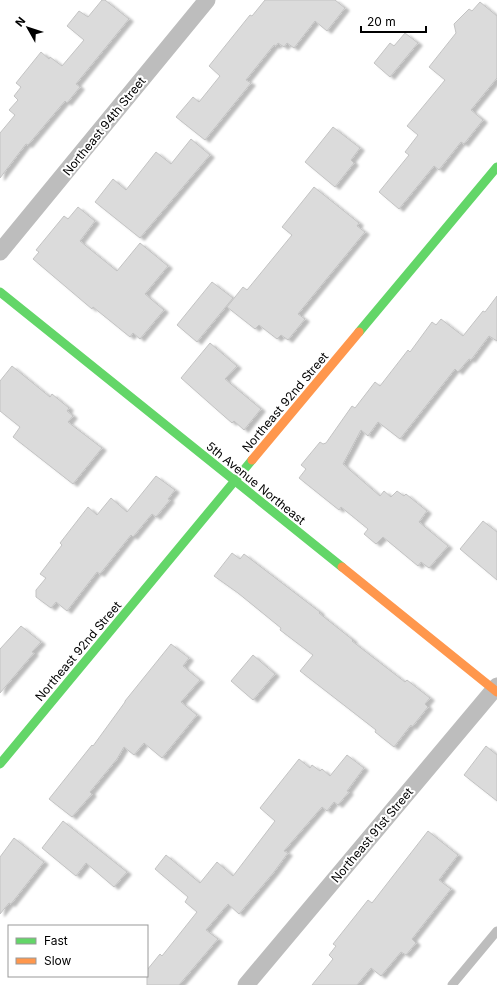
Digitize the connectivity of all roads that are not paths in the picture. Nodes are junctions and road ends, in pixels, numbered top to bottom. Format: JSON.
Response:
{"nodes":[{"id":1,"x":207,"y":0,"type":"edge"},
{"id":2,"x":497,"y":167,"type":"edge"},
{"id":3,"x":0,"y":252,"type":"edge"},
{"id":4,"x":0,"y":292,"type":"edge"},
{"id":5,"x":234,"y":481,"type":"junction"},
{"id":6,"x":496,"y":689,"type":"edge"},
{"id":7,"x":0,"y":764,"type":"edge"},
{"id":8,"x":497,"y":931,"type":"edge"},
{"id":9,"x":246,"y":985,"type":"edge"},
{"id":10,"x":452,"y":985,"type":"edge"}],
"edges":[{"from":1,"to":3,"type":"street","name":"Northeast 94th Street"},
{"from":2,"to":5,"type":"street","name":"Northeast 92nd Street"},
{"from":4,"to":5,"type":"street","name":"5th Avenue Northeast"},
{"from":5,"to":6,"type":"street","name":"5th Avenue Northeast"},
{"from":5,"to":7,"type":"street","name":"Northeast 92nd Street"},
{"from":6,"to":9,"type":"street","name":"Northeast 91st Street"},
{"from":8,"to":10,"type":"lane"}]}
